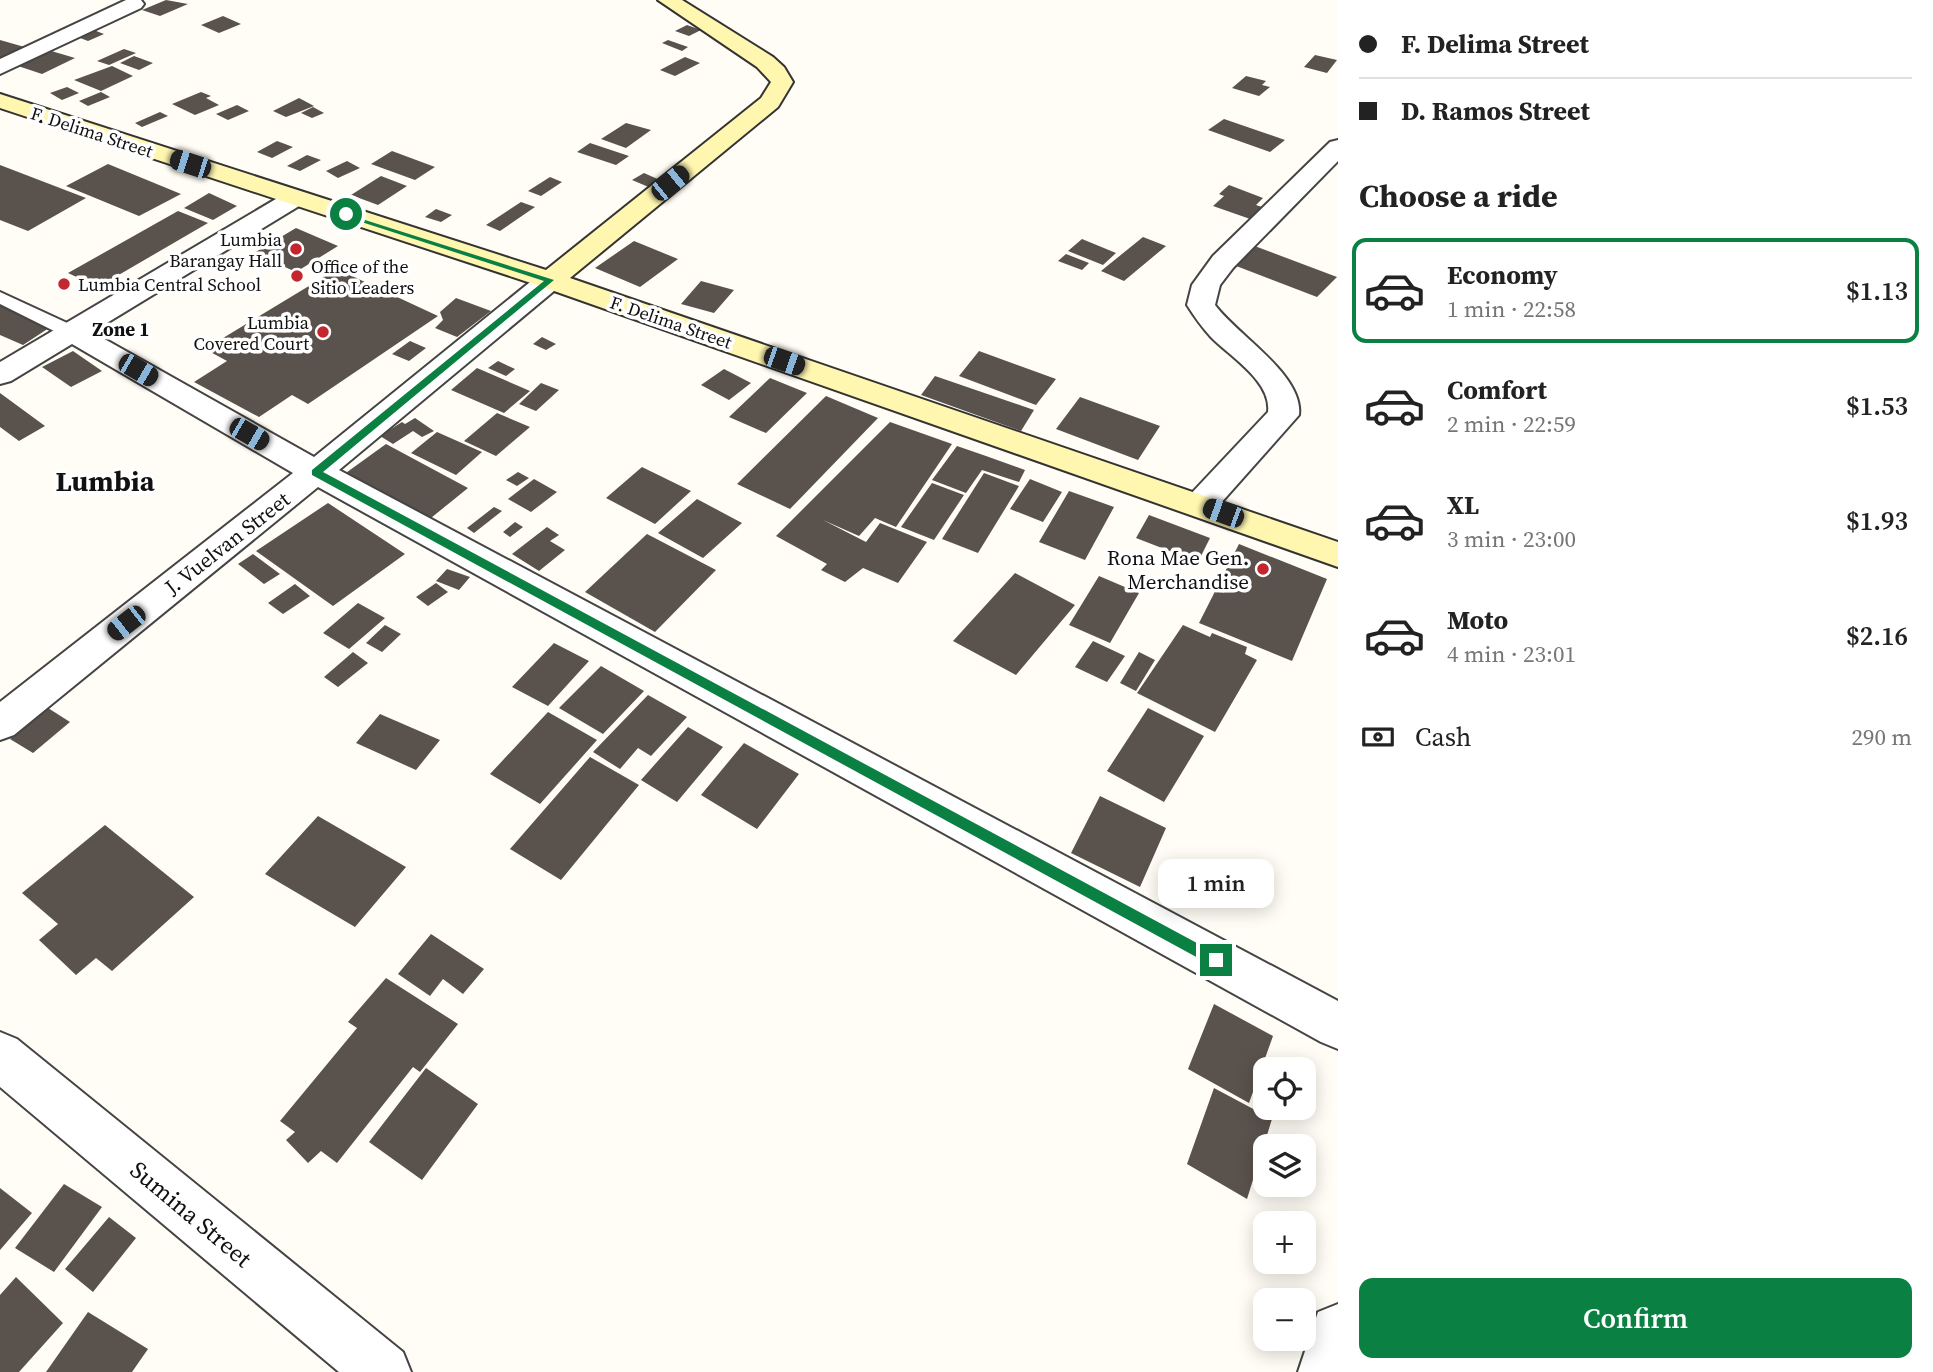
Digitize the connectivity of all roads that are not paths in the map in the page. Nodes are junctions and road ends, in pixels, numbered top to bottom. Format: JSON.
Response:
{"nodes":[{"id":1,"x":668,"y":0,"type":"edge"},
{"id":2,"x":134,"y":4,"type":"dead end"},
{"id":3,"x":0,"y":67,"type":"edge"},
{"id":4,"x":0,"y":101,"type":"edge"},
{"id":5,"x":1338,"y":147,"type":"edge"},
{"id":6,"x":295,"y":198,"type":"junction"},
{"id":7,"x":550,"y":280,"type":"junction"},
{"id":8,"x":0,"y":297,"type":"edge"},
{"id":9,"x":71,"y":332,"type":"junction"},
{"id":10,"x":0,"y":374,"type":"edge"},
{"id":11,"x":316,"y":472,"type":"junction"},
{"id":12,"x":1200,"y":505,"type":"junction"},
{"id":13,"x":1338,"y":555,"type":"edge"},
{"id":14,"x":0,"y":724,"type":"edge"},
{"id":15,"x":1338,"y":1026,"type":"edge"},
{"id":16,"x":0,"y":1056,"type":"edge"},
{"id":17,"x":1338,"y":1332,"type":"edge"},
{"id":18,"x":383,"y":1372,"type":"edge"},
{"id":19,"x":1326,"y":1372,"type":"edge"}],
"edges":[{"from":1,"to":7,"type":"street"},
{"from":2,"to":3,"type":"street"},
{"from":4,"to":6,"type":"street","name":"F. Delima Street"},
{"from":5,"to":12,"type":"street"},
{"from":6,"to":7,"type":"street","name":"F. Delima Street"},
{"from":6,"to":9,"type":"street"},
{"from":7,"to":11,"type":"street","name":"J. Vuelvan Street"},
{"from":7,"to":12,"type":"street","name":"F. Delima Street"},
{"from":8,"to":9,"type":"lane"},
{"from":9,"to":10,"type":"street"},
{"from":9,"to":11,"type":"street"},
{"from":11,"to":14,"type":"street","name":"J. Vuelvan Street"},
{"from":11,"to":15,"type":"street"},
{"from":12,"to":13,"type":"street","name":"F. Delima Street"},
{"from":16,"to":18,"type":"street","name":"Sumina Street"},
{"from":17,"to":19,"type":"street"}]}
